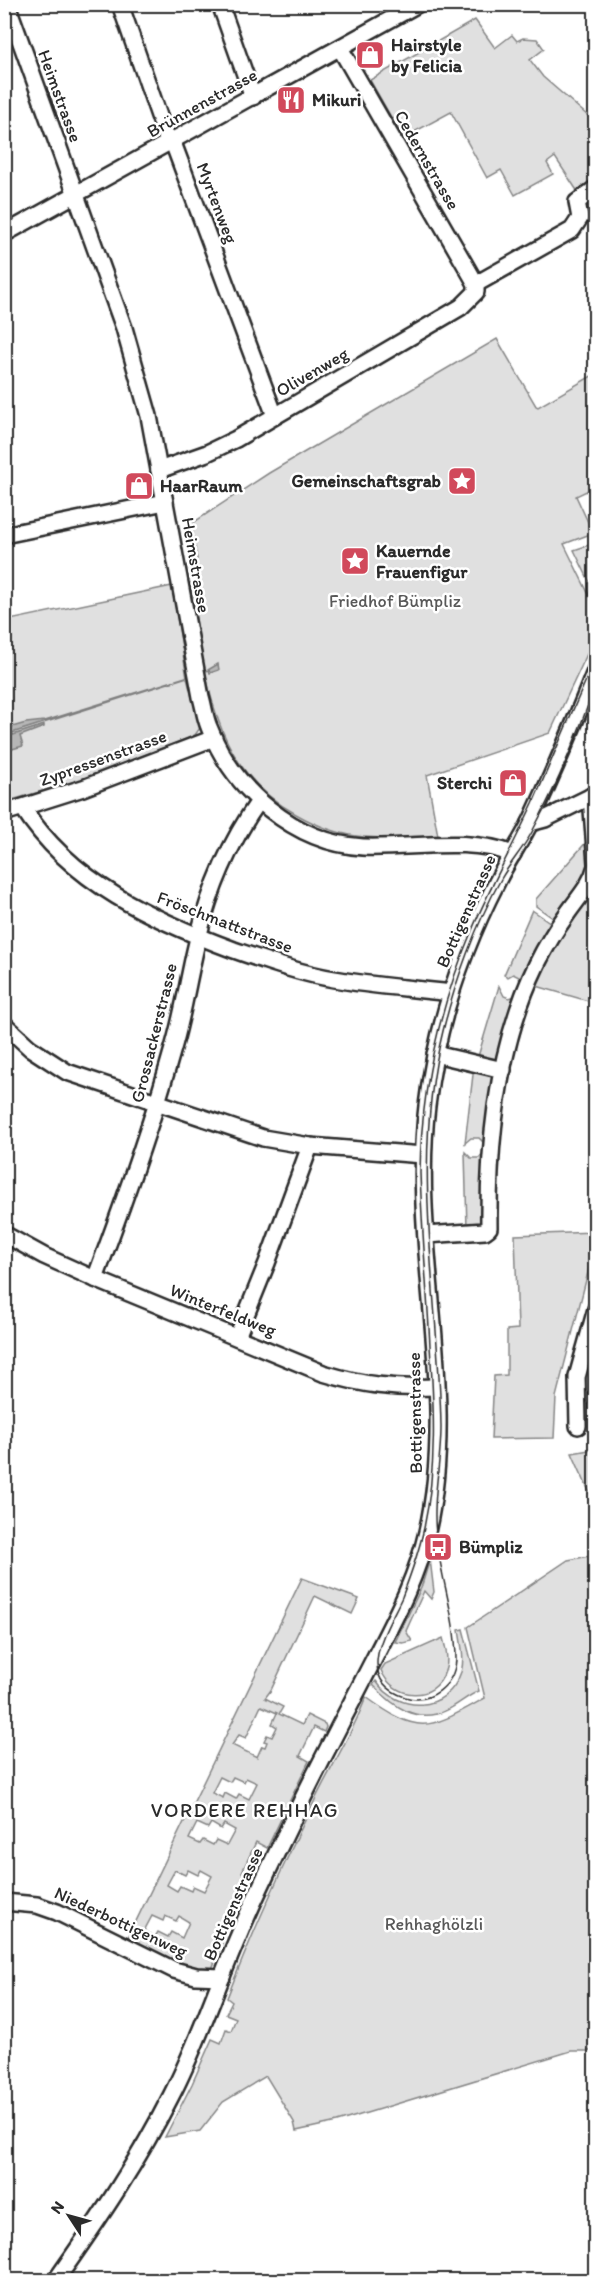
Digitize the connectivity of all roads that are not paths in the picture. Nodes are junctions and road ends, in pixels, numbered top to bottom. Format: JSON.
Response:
{"nodes":[{"id":1,"x":7,"y":4,"type":"edge"},
{"id":2,"x":120,"y":4,"type":"edge"},
{"id":3,"x":220,"y":4,"type":"edge"},
{"id":4,"x":418,"y":4,"type":"edge"},
{"id":5,"x":340,"y":48,"type":"junction"},
{"id":6,"x":253,"y":97,"type":"junction"},
{"id":7,"x":171,"y":142,"type":"junction"},
{"id":8,"x":596,"y":188,"type":"edge"},
{"id":9,"x":75,"y":196,"type":"junction"},
{"id":10,"x":4,"y":234,"type":"edge"},
{"id":11,"x":476,"y":288,"type":"junction"},
{"id":12,"x":275,"y":416,"type":"junction"},
{"id":13,"x":159,"y":470,"type":"junction"},
{"id":14,"x":165,"y":502,"type":"junction"},
{"id":15,"x":4,"y":535,"type":"edge"},
{"id":16,"x":596,"y":669,"type":"edge"},
{"id":17,"x":589,"y":707,"type":"edge"},
{"id":18,"x":213,"y":738,"type":"junction"},
{"id":19,"x":593,"y":795,"type":"edge"},
{"id":20,"x":259,"y":801,"type":"junction"},
{"id":21,"x":23,"y":808,"type":"junction"},
{"id":22,"x":4,"y":813,"type":"edge"},
{"id":23,"x":530,"y":823,"type":"junction"},
{"id":24,"x":513,"y":854,"type":"junction"},
{"id":25,"x":596,"y":865,"type":"edge"},
{"id":26,"x":198,"y":937,"type":"junction"},
{"id":27,"x":451,"y":993,"type":"junction"},
{"id":28,"x":4,"y":1024,"type":"edge"},
{"id":29,"x":435,"y":1054,"type":"junction"},
{"id":30,"x":503,"y":1070,"type":"junction"},
{"id":31,"x":158,"y":1104,"type":"junction"},
{"id":32,"x":310,"y":1146,"type":"junction"},
{"id":33,"x":423,"y":1155,"type":"junction"},
{"id":34,"x":4,"y":1234,"type":"edge"},
{"id":35,"x":426,"y":1235,"type":"junction"},
{"id":36,"x":95,"y":1279,"type":"junction"},
{"id":37,"x":596,"y":1309,"type":"edge"},
{"id":38,"x":237,"y":1337,"type":"junction"},
{"id":39,"x":436,"y":1387,"type":"junction"},
{"id":40,"x":578,"y":1426,"type":"dead end"},
{"id":41,"x":4,"y":1902,"type":"edge"},
{"id":42,"x":222,"y":1977,"type":"junction"},
{"id":43,"x":56,"y":2280,"type":"edge"}],
"edges":[{"from":1,"to":9,"type":"street","name":"Heimstrasse"},
{"from":2,"to":7,"type":"street","name":"Myrtenweg"},
{"from":3,"to":6,"type":"street"},
{"from":4,"to":5,"type":"street","name":"Brünnenstrasse"},
{"from":5,"to":6,"type":"street","name":"Brünnenstrasse"},
{"from":5,"to":11,"type":"street","name":"Cedernstrasse"},
{"from":6,"to":7,"type":"street","name":"Brünnenstrasse"},
{"from":7,"to":9,"type":"street","name":"Brünnenstrasse"},
{"from":7,"to":12,"type":"street","name":"Myrtenweg"},
{"from":8,"to":11,"type":"street","name":"Olivenweg"},
{"from":9,"to":10,"type":"street","name":"Brünnenstrasse"},
{"from":9,"to":13,"type":"street","name":"Heimstrasse"},
{"from":11,"to":12,"type":"street","name":"Olivenweg"},
{"from":12,"to":13,"type":"street","name":"Olivenweg"},
{"from":13,"to":14,"type":"street","name":"Heimstrasse"},
{"from":14,"to":15,"type":"street"},
{"from":14,"to":18,"type":"street","name":"Heimstrasse"},
{"from":16,"to":17,"type":"street","name":"Bottigenstrasse"},
{"from":17,"to":23,"type":"street","name":"Bottigenstrasse"},
{"from":18,"to":20,"type":"street","name":"Heimstrasse"},
{"from":18,"to":21,"type":"street","name":"Zypressenstrasse"},
{"from":19,"to":23,"type":"street"},
{"from":19,"to":25,"type":"street"},
{"from":20,"to":24,"type":"street","name":"Heimstrasse"},
{"from":20,"to":26,"type":"street","name":"Grossackerstrasse"},
{"from":21,"to":22,"type":"street","name":"Zypressenstrasse"},
{"from":21,"to":26,"type":"street","name":"Fröschmattstrasse"},
{"from":23,"to":24,"type":"street","name":"Bottigenstrasse"},
{"from":24,"to":27,"type":"street","name":"Bottigenstrasse"},
{"from":25,"to":30,"type":"street"},
{"from":26,"to":27,"type":"street","name":"Fröschmattstrasse"},
{"from":26,"to":31,"type":"street","name":"Grossackerstrasse"},
{"from":27,"to":29,"type":"street","name":"Bottigenstrasse"},
{"from":28,"to":31,"type":"street"},
{"from":29,"to":30,"type":"street"},
{"from":29,"to":33,"type":"street","name":"Bottigenstrasse"},
{"from":30,"to":35,"type":"street"},
{"from":31,"to":32,"type":"street"},
{"from":31,"to":36,"type":"street","name":"Grossackerstrasse"},
{"from":32,"to":33,"type":"street"},
{"from":32,"to":38,"type":"street"},
{"from":33,"to":35,"type":"street","name":"Bottigenstrasse"},
{"from":34,"to":36,"type":"street","name":"Winterfeldweg"},
{"from":35,"to":39,"type":"street","name":"Bottigenstrasse"},
{"from":36,"to":38,"type":"street","name":"Winterfeldweg"},
{"from":37,"to":40,"type":"street"},
{"from":38,"to":39,"type":"street","name":"Winterfeldweg"},
{"from":39,"to":42,"type":"street","name":"Bottigenstrasse"},
{"from":41,"to":42,"type":"street","name":"Niederbottigenweg"},
{"from":42,"to":43,"type":"street","name":"Bottigenstrasse"}]}
